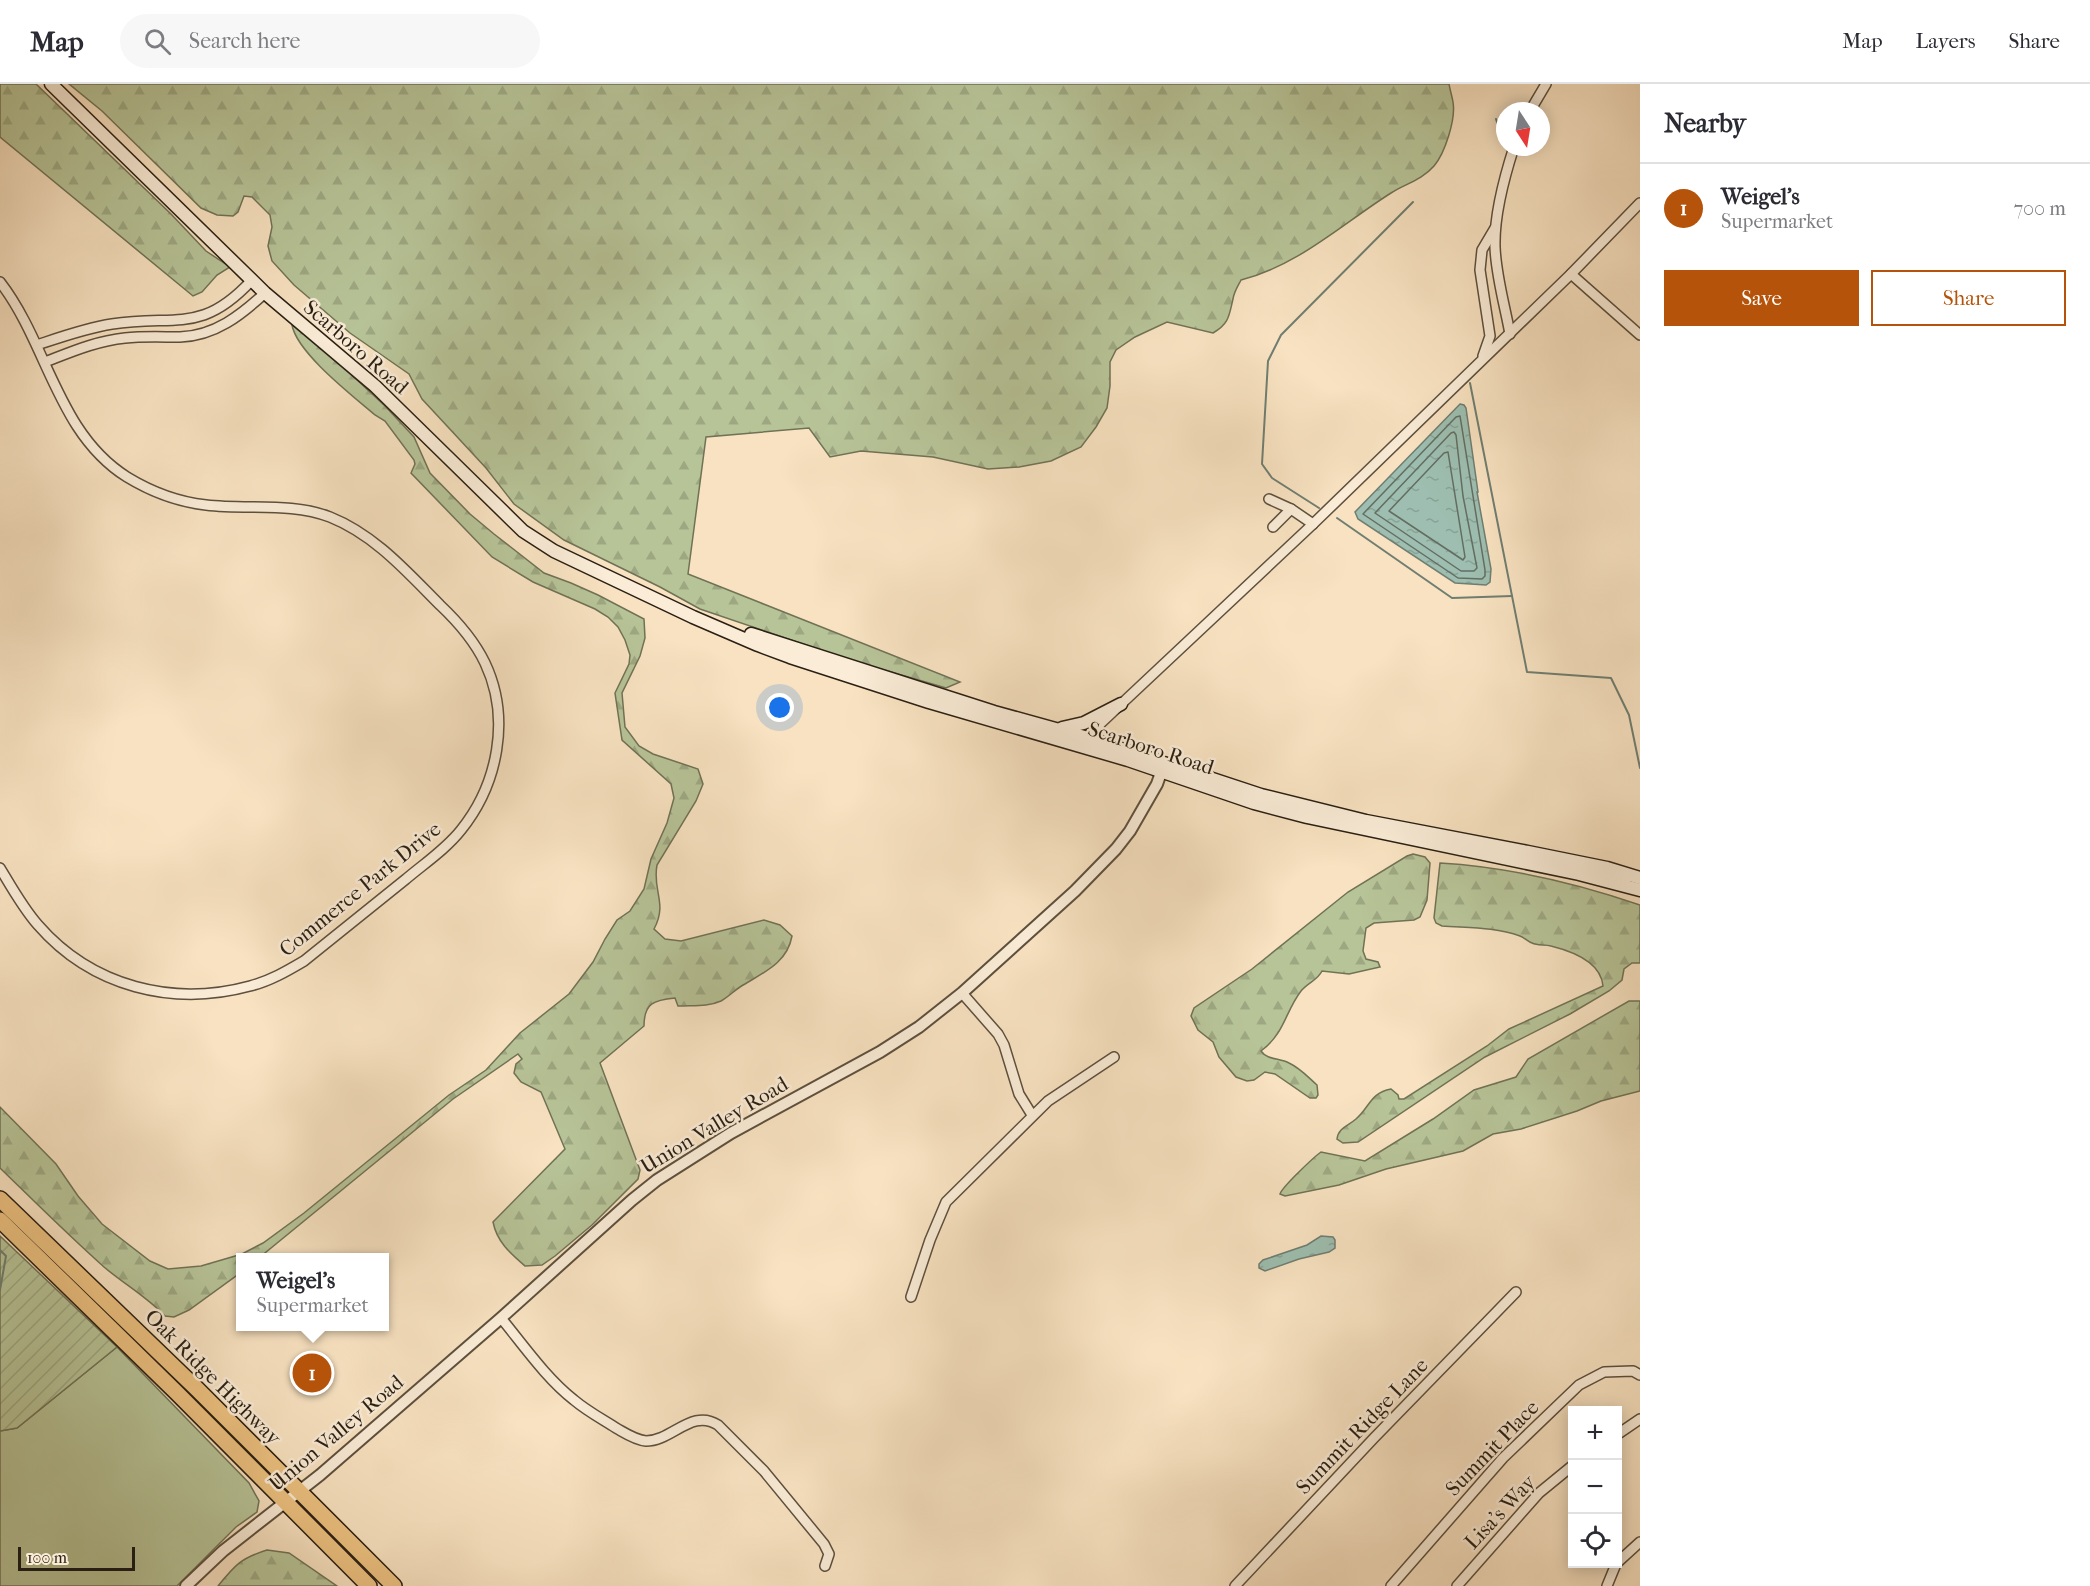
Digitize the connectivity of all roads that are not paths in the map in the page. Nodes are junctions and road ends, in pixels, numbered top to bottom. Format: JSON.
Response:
{"nodes":[{"id":1,"x":51,"y":84,"type":"edge"},
{"id":2,"x":1546,"y":84,"type":"edge"},
{"id":3,"x":1535,"y":102,"type":"edge"},
{"id":4,"x":1512,"y":156,"type":"edge"},
{"id":5,"x":1640,"y":203,"type":"edge"},
{"id":6,"x":1495,"y":227,"type":"junction"},
{"id":7,"x":1571,"y":274,"type":"junction"},
{"id":8,"x":252,"y":280,"type":"junction"},
{"id":9,"x":0,"y":282,"type":"edge"},
{"id":10,"x":265,"y":293,"type":"junction"},
{"id":11,"x":1510,"y":334,"type":"junction"},
{"id":12,"x":1640,"y":335,"type":"edge"},
{"id":13,"x":36,"y":345,"type":"junction"},
{"id":14,"x":1482,"y":358,"type":"junction"},
{"id":15,"x":45,"y":362,"type":"junction"},
{"id":16,"x":1269,"y":499,"type":"dead end"},
{"id":17,"x":1291,"y":509,"type":"junction"},
{"id":18,"x":1314,"y":524,"type":"junction"},
{"id":19,"x":1273,"y":527,"type":"dead end"},
{"id":20,"x":662,"y":602,"type":"junction"},
{"id":21,"x":1121,"y":704,"type":"junction"},
{"id":22,"x":1056,"y":729,"type":"junction"},
{"id":23,"x":1086,"y":742,"type":"junction"},
{"id":24,"x":1163,"y":767,"type":"junction"},
{"id":25,"x":1458,"y":848,"type":"junction"},
{"id":26,"x":1640,"y":866,"type":"edge"},
{"id":27,"x":0,"y":868,"type":"edge"},
{"id":28,"x":1614,"y":870,"type":"junction"},
{"id":29,"x":1640,"y":878,"type":"edge"},
{"id":30,"x":1640,"y":882,"type":"edge"},
{"id":31,"x":1640,"y":890,"type":"edge"},
{"id":32,"x":962,"y":993,"type":"junction"},
{"id":33,"x":1114,"y":1057,"type":"dead end"},
{"id":34,"x":1032,"y":1115,"type":"junction"},
{"id":35,"x":0,"y":1199,"type":"edge"},
{"id":36,"x":0,"y":1220,"type":"edge"},
{"id":37,"x":1516,"y":1292,"type":"dead end"},
{"id":38,"x":911,"y":1298,"type":"dead end"},
{"id":39,"x":501,"y":1318,"type":"junction"},
{"id":40,"x":1640,"y":1375,"type":"edge"},
{"id":41,"x":1640,"y":1419,"type":"edge"},
{"id":42,"x":1622,"y":1431,"type":"edge"},
{"id":43,"x":1568,"y":1469,"type":"edge"},
{"id":44,"x":298,"y":1491,"type":"junction"},
{"id":45,"x":286,"y":1501,"type":"junction"},
{"id":46,"x":1640,"y":1542,"type":"edge"},
{"id":47,"x":1622,"y":1558,"type":"edge"},
{"id":48,"x":825,"y":1566,"type":"dead end"},
{"id":49,"x":1615,"y":1568,"type":"edge"},
{"id":50,"x":186,"y":1586,"type":"edge"},
{"id":51,"x":369,"y":1586,"type":"edge"},
{"id":52,"x":394,"y":1586,"type":"edge"},
{"id":53,"x":1235,"y":1586,"type":"edge"},
{"id":54,"x":1391,"y":1586,"type":"edge"},
{"id":55,"x":1457,"y":1586,"type":"edge"},
{"id":56,"x":1607,"y":1586,"type":"edge"}],
"edges":[{"from":1,"to":8,"type":"main road","name":"Scarboro Road"},
{"from":2,"to":3,"type":"street"},
{"from":4,"to":6,"type":"street"},
{"from":5,"to":7,"type":"street"},
{"from":6,"to":11,"type":"street"},
{"from":6,"to":14,"type":"street"},
{"from":7,"to":11,"type":"street"},
{"from":7,"to":12,"type":"street"},
{"from":8,"to":10,"type":"main road","name":"Scarboro Road"},
{"from":8,"to":13,"type":"street"},
{"from":9,"to":13,"type":"street","name":"Commerce Park Drive"},
{"from":10,"to":15,"type":"street"},
{"from":10,"to":20,"type":"main road","name":"Scarboro Road"},
{"from":11,"to":14,"type":"street"},
{"from":13,"to":15,"type":"street","name":"Commerce Park Drive"},
{"from":14,"to":18,"type":"street"},
{"from":15,"to":27,"type":"street","name":"Commerce Park Drive"},
{"from":16,"to":17,"type":"street"},
{"from":17,"to":18,"type":"street"},
{"from":17,"to":19,"type":"street"},
{"from":18,"to":21,"type":"street"},
{"from":20,"to":22,"type":"main road","name":"Scarboro Road"},
{"from":20,"to":23,"type":"main road","name":"Scarboro Road"},
{"from":21,"to":22,"type":"main road"},
{"from":21,"to":23,"type":"street"},
{"from":22,"to":23,"type":"main road","name":"Scarboro Road"},
{"from":23,"to":24,"type":"main road","name":"Scarboro Road"},
{"from":24,"to":25,"type":"main road","name":"Scarboro Road"},
{"from":24,"to":28,"type":"main road","name":"Scarboro Road"},
{"from":24,"to":32,"type":"street","name":"Union Valley Road"},
{"from":25,"to":30,"type":"street"},
{"from":25,"to":31,"type":"main road","name":"Scarboro Road"},
{"from":26,"to":28,"type":"main road"},
{"from":28,"to":29,"type":"main road","name":"Scarboro Road"},
{"from":32,"to":34,"type":"street"},
{"from":32,"to":39,"type":"street","name":"Union Valley Road"},
{"from":33,"to":34,"type":"street"},
{"from":34,"to":38,"type":"street"},
{"from":35,"to":44,"type":"highway","name":"Oak Ridge Highway"},
{"from":36,"to":45,"type":"highway","name":"Oak Ridge Highway"},
{"from":37,"to":53,"type":"street","name":"Summit Ridge Lane"},
{"from":39,"to":44,"type":"street","name":"Union Valley Road"},
{"from":39,"to":48,"type":"street"},
{"from":40,"to":54,"type":"street","name":"Summit Place"},
{"from":41,"to":42,"type":"street"},
{"from":43,"to":55,"type":"street","name":"Lisa's Way"},
{"from":44,"to":45,"type":"street","name":"Union Valley Road"},
{"from":44,"to":52,"type":"highway","name":"Oak Ridge Highway"},
{"from":45,"to":50,"type":"street","name":"Union Valley Road"},
{"from":45,"to":51,"type":"highway","name":"Oak Ridge Highway"},
{"from":46,"to":47,"type":"street"},
{"from":49,"to":56,"type":"street"}]}
